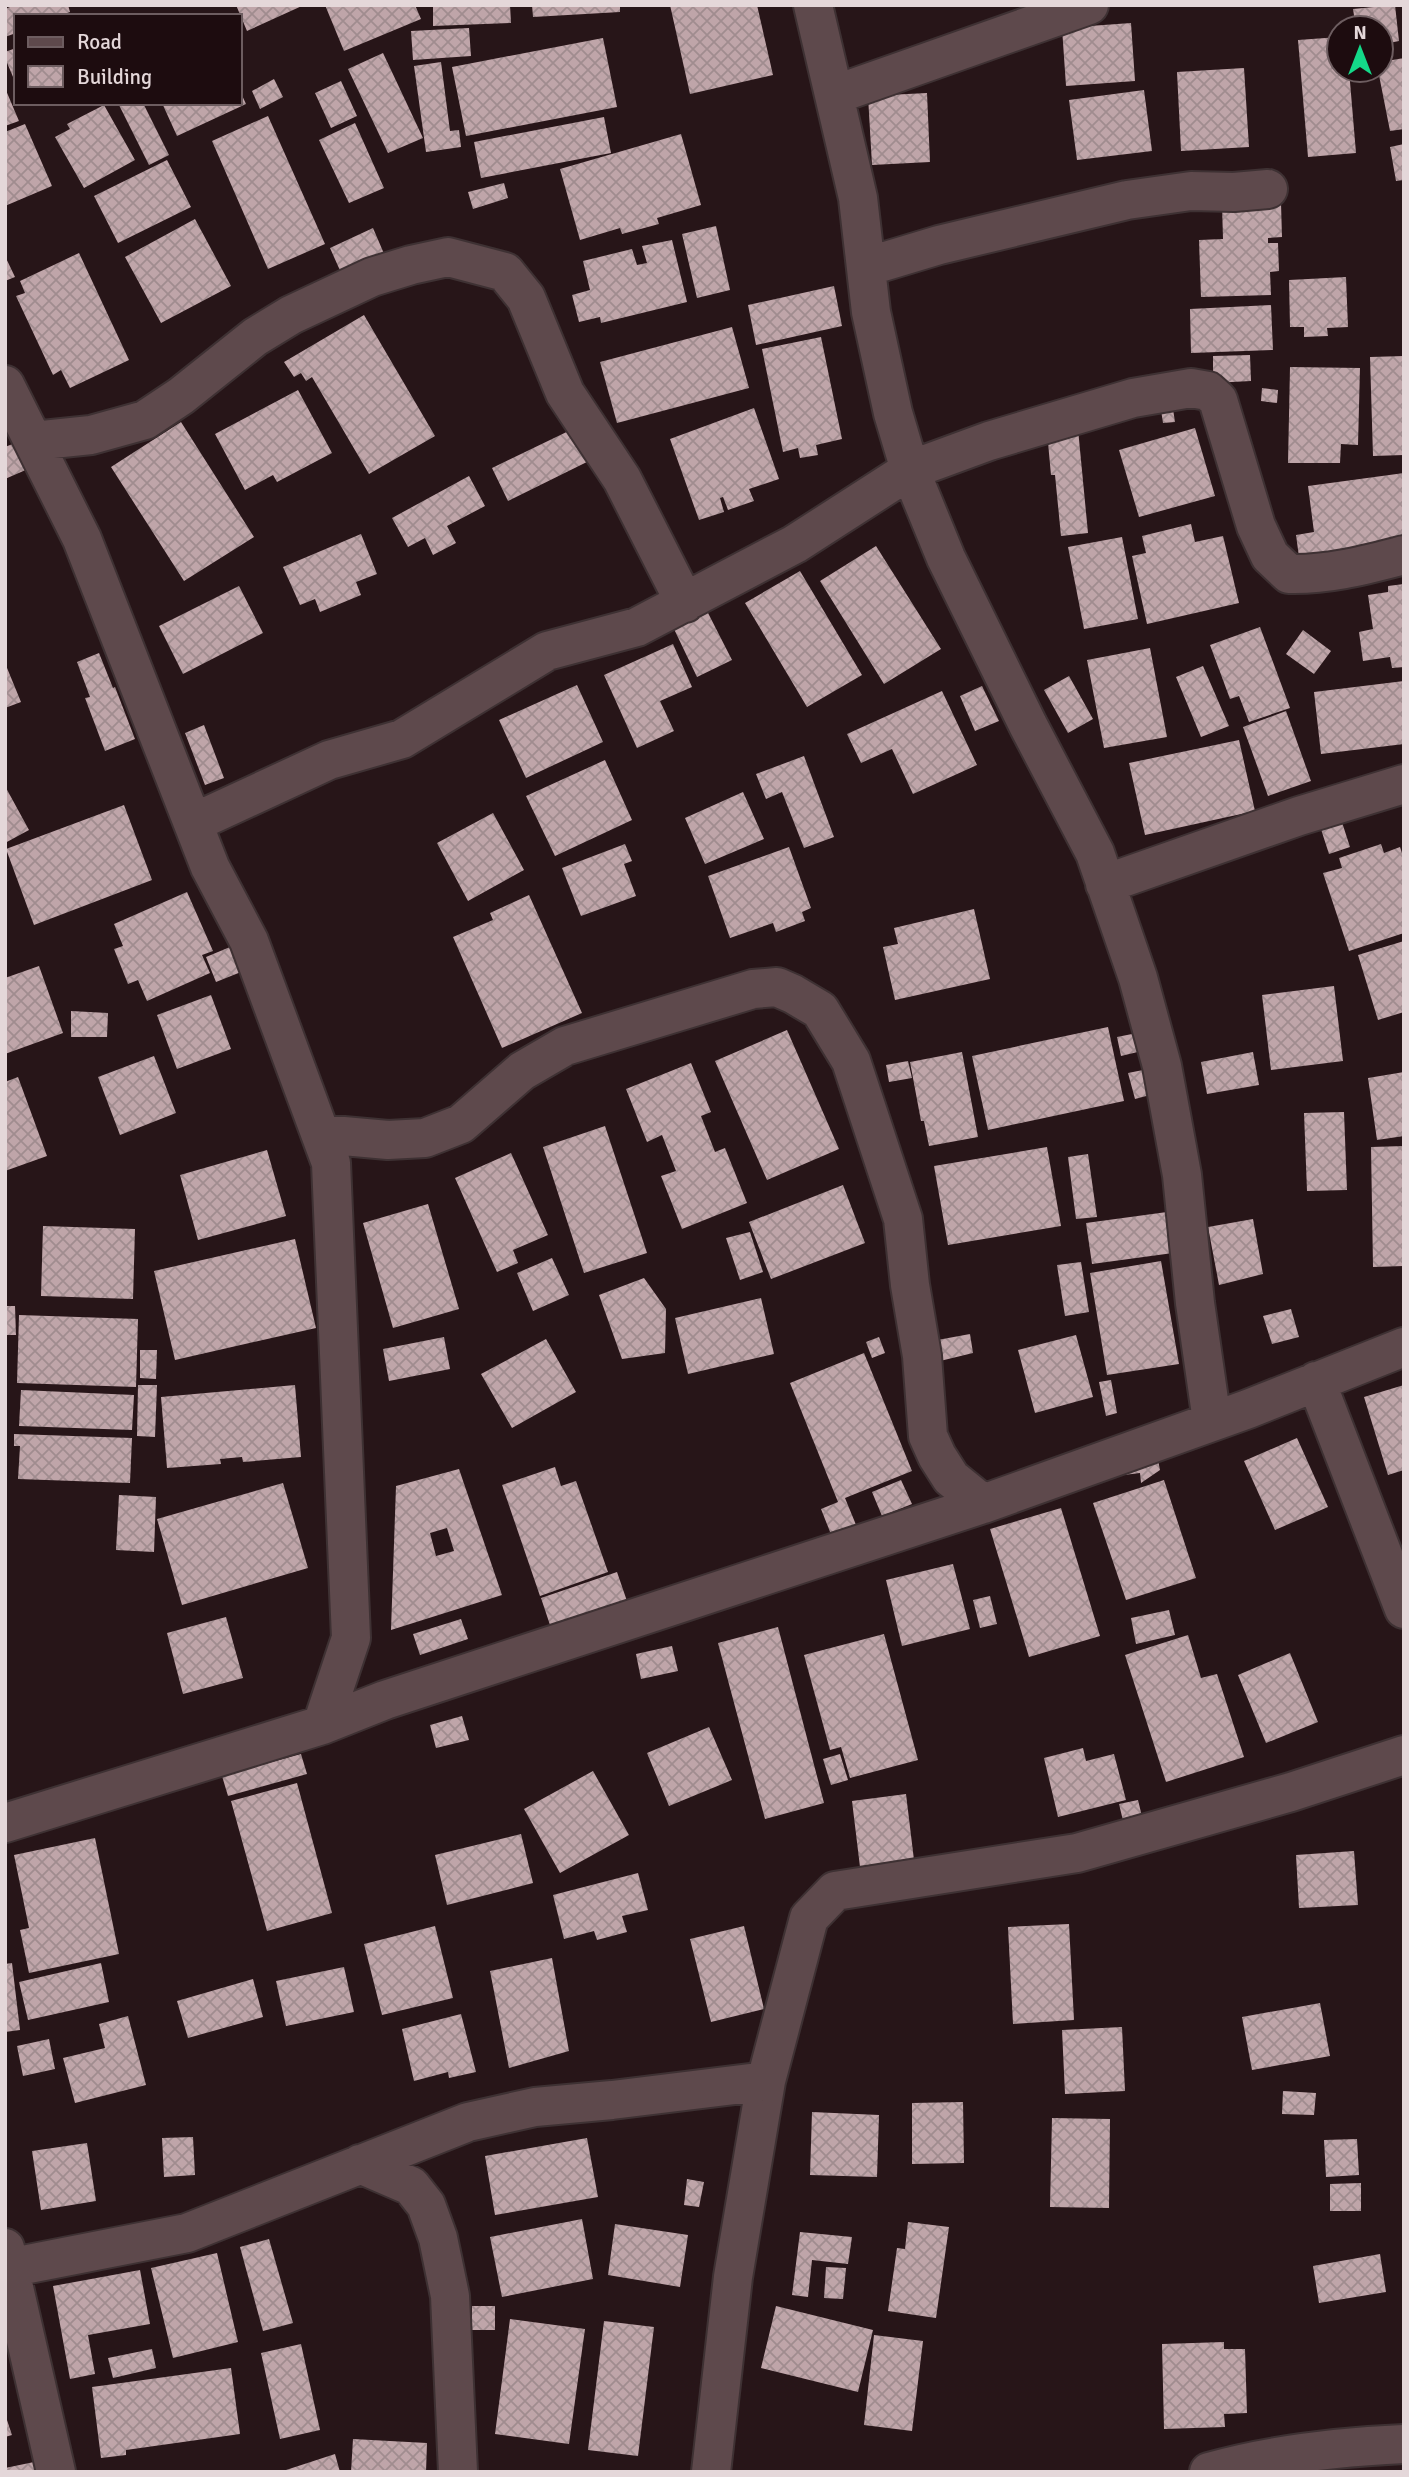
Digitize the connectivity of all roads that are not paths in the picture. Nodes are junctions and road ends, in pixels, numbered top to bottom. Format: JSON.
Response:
{"nodes":[{"id":1,"x":813,"y":5,"type":"edge"},
{"id":2,"x":1089,"y":5,"type":"edge"},
{"id":3,"x":834,"y":95,"type":"junction"},
{"id":4,"x":1268,"y":189,"type":"dead end"},
{"id":5,"x":866,"y":267,"type":"junction"},
{"id":6,"x":5,"y":385,"type":"edge"},
{"id":7,"x":33,"y":441,"type":"junction"},
{"id":8,"x":910,"y":470,"type":"junction"},
{"id":9,"x":1404,"y":555,"type":"edge"},
{"id":10,"x":685,"y":603,"type":"junction"},
{"id":11,"x":1404,"y":784,"type":"edge"},
{"id":12,"x":193,"y":823,"type":"junction"},
{"id":13,"x":1105,"y":884,"type":"junction"},
{"id":14,"x":321,"y":1134,"type":"junction"},
{"id":15,"x":1404,"y":1347,"type":"edge"},
{"id":16,"x":1316,"y":1381,"type":"junction"},
{"id":17,"x":1212,"y":1421,"type":"junction"},
{"id":18,"x":983,"y":1504,"type":"junction"},
{"id":19,"x":1404,"y":1609,"type":"edge"},
{"id":20,"x":351,"y":1638,"type":"junction"},
{"id":21,"x":385,"y":1700,"type":"junction"},
{"id":22,"x":322,"y":1725,"type":"junction"},
{"id":23,"x":1404,"y":1755,"type":"edge"},
{"id":24,"x":8,"y":1826,"type":"edge"},
{"id":25,"x":766,"y":2081,"type":"junction"},
{"id":26,"x":359,"y":2164,"type":"junction"},
{"id":27,"x":7,"y":2258,"type":"edge"},
{"id":28,"x":13,"y":2327,"type":"edge"},
{"id":29,"x":1404,"y":2444,"type":"edge"},
{"id":30,"x":56,"y":2472,"type":"edge"},
{"id":31,"x":458,"y":2472,"type":"edge"},
{"id":32,"x":711,"y":2472,"type":"edge"},
{"id":33,"x":1209,"y":2472,"type":"edge"}],
"edges":[{"from":1,"to":3,"type":"street"},
{"from":2,"to":3,"type":"street"},
{"from":3,"to":5,"type":"street"},
{"from":4,"to":5,"type":"street"},
{"from":5,"to":8,"type":"street"},
{"from":6,"to":7,"type":"street"},
{"from":7,"to":10,"type":"street"},
{"from":7,"to":12,"type":"street"},
{"from":8,"to":9,"type":"street"},
{"from":8,"to":10,"type":"street"},
{"from":8,"to":13,"type":"street"},
{"from":10,"to":12,"type":"street"},
{"from":11,"to":13,"type":"street"},
{"from":12,"to":14,"type":"street"},
{"from":13,"to":17,"type":"street"},
{"from":14,"to":18,"type":"street"},
{"from":14,"to":20,"type":"street"},
{"from":15,"to":16,"type":"street"},
{"from":16,"to":17,"type":"street"},
{"from":16,"to":19,"type":"street"},
{"from":17,"to":18,"type":"street"},
{"from":18,"to":21,"type":"street"},
{"from":20,"to":21,"type":"street"},
{"from":20,"to":22,"type":"street"},
{"from":21,"to":22,"type":"street"},
{"from":22,"to":24,"type":"street"},
{"from":23,"to":25,"type":"street"},
{"from":25,"to":26,"type":"street"},
{"from":25,"to":32,"type":"street"},
{"from":26,"to":27,"type":"street"},
{"from":26,"to":31,"type":"street"},
{"from":27,"to":28,"type":"street"},
{"from":28,"to":30,"type":"street"},
{"from":29,"to":33,"type":"street"}]}
